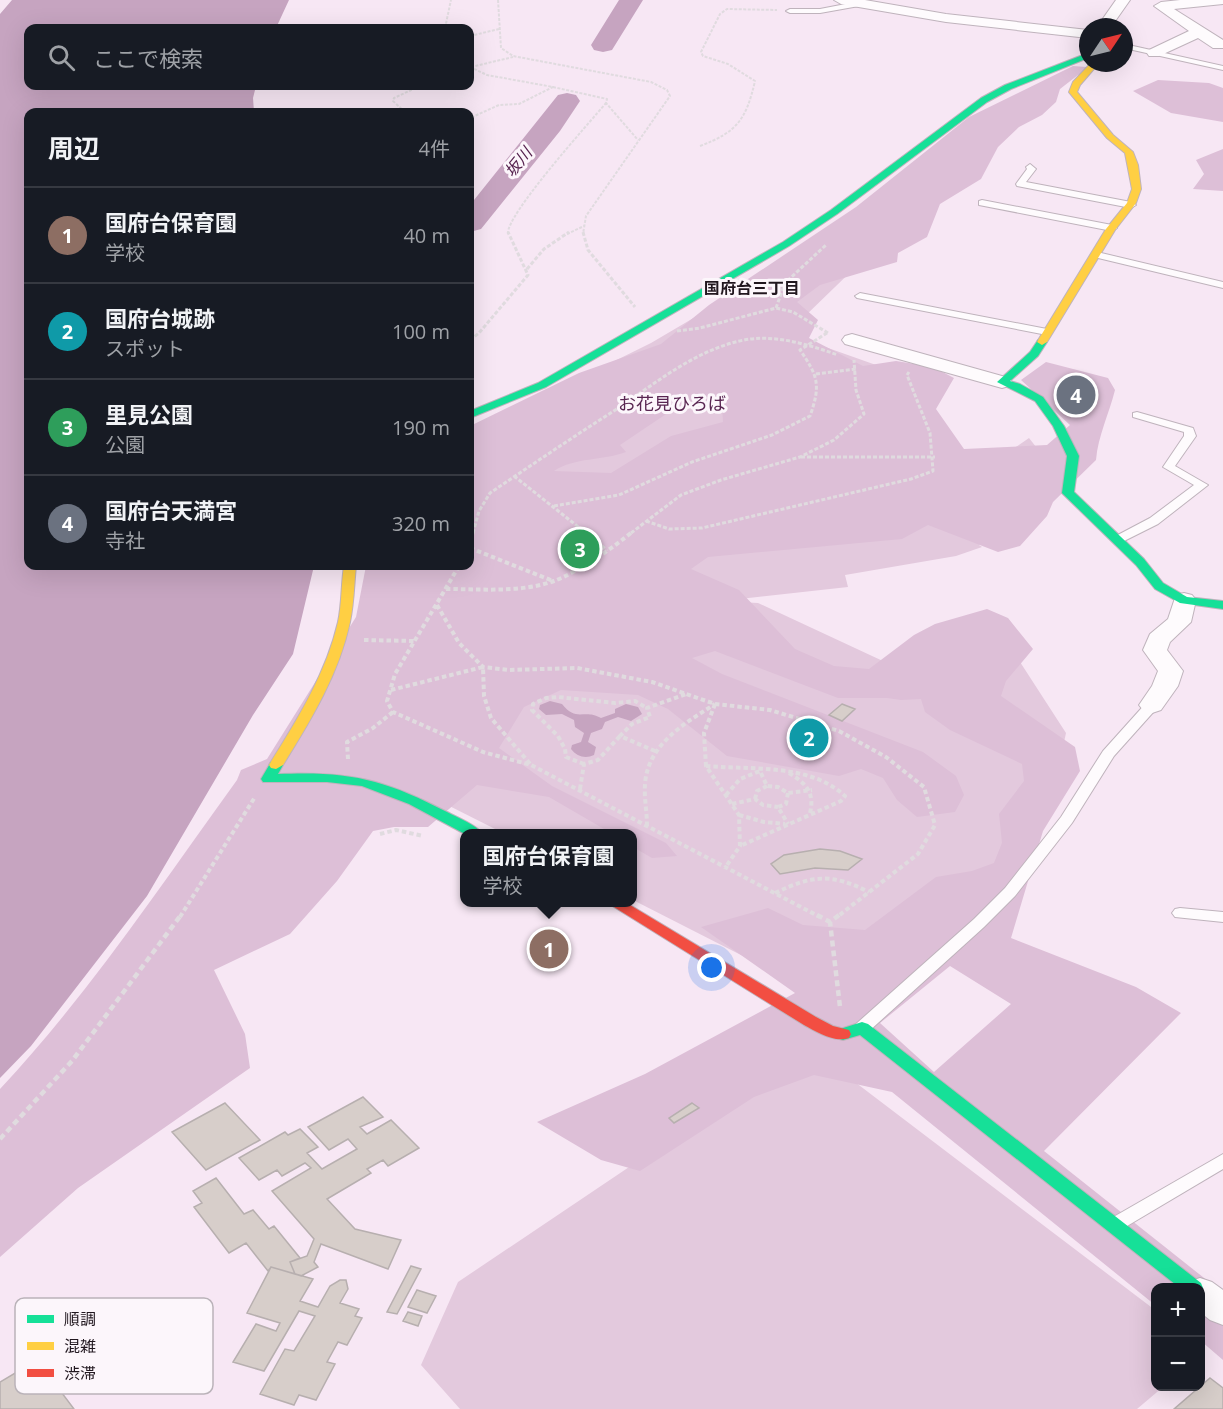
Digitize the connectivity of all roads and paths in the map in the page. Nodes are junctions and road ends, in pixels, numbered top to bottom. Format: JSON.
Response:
{"nodes":[{"id":1,"x":451,"y":0,"type":"edge"},
{"id":2,"x":498,"y":0,"type":"edge"},
{"id":3,"x":841,"y":0,"type":"edge"},
{"id":4,"x":1123,"y":0,"type":"edge"},
{"id":5,"x":1223,"y":0,"type":"edge"},
{"id":6,"x":856,"y":4,"type":"junction"},
{"id":7,"x":790,"y":10,"type":"joint"},
{"id":8,"x":1110,"y":18,"type":"edge"},
{"id":9,"x":446,"y":24,"type":"edge"},
{"id":10,"x":499,"y":29,"type":"junction"},
{"id":11,"x":1199,"y":32,"type":"junction"},
{"id":12,"x":1079,"y":33,"type":"edge"},
{"id":13,"x":474,"y":35,"type":"edge"},
{"id":14,"x":1223,"y":44,"type":"edge"},
{"id":15,"x":1133,"y":48,"type":"edge"},
{"id":16,"x":1154,"y":53,"type":"junction"},
{"id":17,"x":515,"y":57,"type":"junction"},
{"id":18,"x":1079,"y":59,"type":"edge"},
{"id":19,"x":474,"y":66,"type":"edge"},
{"id":20,"x":1223,"y":68,"type":"edge"},
{"id":21,"x":474,"y":69,"type":"edge"},
{"id":22,"x":1087,"y":72,"type":"edge"},
{"id":23,"x":553,"y":87,"type":"junction"},
{"id":24,"x":411,"y":90,"type":"edge"},
{"id":25,"x":606,"y":103,"type":"junction"},
{"id":26,"x":401,"y":108,"type":"edge"},
{"id":27,"x":474,"y":116,"type":"edge"},
{"id":28,"x":638,"y":140,"type":"junction"},
{"id":29,"x":700,"y":146,"type":"dead end"},
{"id":30,"x":1030,"y":167,"type":"dead end"},
{"id":31,"x":982,"y":203,"type":"dead end"},
{"id":32,"x":1131,"y":205,"type":"junction"},
{"id":33,"x":585,"y":226,"type":"junction"},
{"id":34,"x":1112,"y":228,"type":"junction"},
{"id":35,"x":1097,"y":255,"type":"junction"},
{"id":36,"x":527,"y":270,"type":"junction"},
{"id":37,"x":794,"y":273,"type":"dead end"},
{"id":38,"x":1223,"y":285,"type":"edge"},
{"id":39,"x":860,"y":296,"type":"dead end"},
{"id":40,"x":776,"y":308,"type":"junction"},
{"id":41,"x":636,"y":309,"type":"dead end"},
{"id":42,"x":680,"y":332,"type":"dead end"},
{"id":43,"x":825,"y":332,"type":"joint"},
{"id":44,"x":1047,"y":332,"type":"junction"},
{"id":45,"x":474,"y":337,"type":"edge"},
{"id":46,"x":852,"y":340,"type":"dead end"},
{"id":47,"x":808,"y":345,"type":"junction"},
{"id":48,"x":919,"y":359,"type":"junction"},
{"id":49,"x":854,"y":360,"type":"dead end"},
{"id":50,"x":856,"y":369,"type":"junction"},
{"id":51,"x":816,"y":374,"type":"junction"},
{"id":52,"x":1002,"y":382,"type":"junction"},
{"id":53,"x":474,"y":408,"type":"edge"},
{"id":54,"x":1137,"y":415,"type":"dead end"},
{"id":55,"x":800,"y":457,"type":"junction"},
{"id":56,"x":935,"y":457,"type":"junction"},
{"id":57,"x":514,"y":476,"type":"junction"},
{"id":58,"x":554,"y":506,"type":"junction"},
{"id":59,"x":645,"y":521,"type":"junction"},
{"id":60,"x":474,"y":530,"type":"edge"},
{"id":61,"x":1118,"y":540,"type":"junction"},
{"id":62,"x":474,"y":548,"type":"edge"},
{"id":63,"x":608,"y":551,"type":"junction"},
{"id":64,"x":350,"y":570,"type":"edge"},
{"id":65,"x":457,"y":570,"type":"edge"},
{"id":66,"x":554,"y":581,"type":"junction"},
{"id":67,"x":446,"y":589,"type":"junction"},
{"id":68,"x":1184,"y":600,"type":"junction"},
{"id":69,"x":437,"y":605,"type":"junction"},
{"id":70,"x":1223,"y":605,"type":"edge"},
{"id":71,"x":339,"y":640,"type":"junction"},
{"id":72,"x":415,"y":641,"type":"junction"},
{"id":73,"x":483,"y":667,"type":"junction"},
{"id":74,"x":390,"y":690,"type":"junction"},
{"id":75,"x":687,"y":694,"type":"junction"},
{"id":76,"x":715,"y":704,"type":"junction"},
{"id":77,"x":1152,"y":705,"type":"joint"},
{"id":78,"x":647,"y":708,"type":"junction"},
{"id":79,"x":393,"y":712,"type":"junction"},
{"id":80,"x":620,"y":736,"type":"junction"},
{"id":81,"x":655,"y":751,"type":"junction"},
{"id":82,"x":584,"y":764,"type":"junction"},
{"id":83,"x":531,"y":765,"type":"junction"},
{"id":84,"x":706,"y":766,"type":"junction"},
{"id":85,"x":760,"y":771,"type":"junction"},
{"id":86,"x":787,"y":772,"type":"junction"},
{"id":87,"x":268,"y":779,"type":"junction"},
{"id":88,"x":345,"y":779,"type":"junction"},
{"id":89,"x":767,"y":786,"type":"junction"},
{"id":90,"x":580,"y":789,"type":"junction"},
{"id":91,"x":812,"y":790,"type":"junction"},
{"id":92,"x":788,"y":793,"type":"junction"},
{"id":93,"x":726,"y":795,"type":"junction"},
{"id":94,"x":755,"y":799,"type":"junction"},
{"id":95,"x":732,"y":804,"type":"junction"},
{"id":96,"x":778,"y":807,"type":"junction"},
{"id":97,"x":810,"y":814,"type":"junction"},
{"id":98,"x":739,"y":815,"type":"junction"},
{"id":99,"x":788,"y":824,"type":"junction"},
{"id":100,"x":647,"y":826,"type":"junction"},
{"id":101,"x":466,"y":829,"type":"edge"},
{"id":102,"x":740,"y":846,"type":"junction"},
{"id":103,"x":725,"y":868,"type":"junction"},
{"id":104,"x":869,"y":892,"type":"junction"},
{"id":105,"x":774,"y":894,"type":"junction"},
{"id":106,"x":620,"y":907,"type":"edge"},
{"id":107,"x":1180,"y":913,"type":"dead end"},
{"id":108,"x":1223,"y":917,"type":"edge"},
{"id":109,"x":830,"y":922,"type":"junction"},
{"id":110,"x":862,"y":1028,"type":"junction"},
{"id":111,"x":0,"y":1139,"type":"edge"},
{"id":112,"x":1223,"y":1161,"type":"edge"},
{"id":113,"x":1114,"y":1225,"type":"junction"},
{"id":114,"x":1189,"y":1283,"type":"edge"},
{"id":115,"x":1205,"y":1296,"type":"edge"},
{"id":116,"x":1223,"y":1310,"type":"edge"}],
"edges":[{"from":1,"to":9,"type":"path"},
{"from":2,"to":10,"type":"path"},
{"from":3,"to":6,"type":"street"},
{"from":4,"to":8,"type":"street"},
{"from":5,"to":11,"type":"street"},
{"from":6,"to":7,"type":"lane"},
{"from":6,"to":12,"type":"street"},
{"from":7,"to":29,"type":"path"},
{"from":10,"to":13,"type":"path"},
{"from":10,"to":17,"type":"path"},
{"from":11,"to":14,"type":"street"},
{"from":11,"to":16,"type":"street"},
{"from":15,"to":16,"type":"lane"},
{"from":16,"to":20,"type":"lane"},
{"from":17,"to":19,"type":"path"},
{"from":17,"to":28,"type":"path"},
{"from":18,"to":53,"type":"street"},
{"from":21,"to":23,"type":"path"},
{"from":22,"to":32,"type":"street"},
{"from":23,"to":25,"type":"path"},
{"from":23,"to":27,"type":"path"},
{"from":24,"to":26,"type":"path"},
{"from":25,"to":28,"type":"path"},
{"from":25,"to":36,"type":"path"},
{"from":28,"to":33,"type":"path"},
{"from":30,"to":32,"type":"lane"},
{"from":31,"to":34,"type":"lane"},
{"from":32,"to":34,"type":"street"},
{"from":33,"to":36,"type":"path"},
{"from":33,"to":41,"type":"path"},
{"from":34,"to":35,"type":"street"},
{"from":35,"to":38,"type":"lane"},
{"from":35,"to":44,"type":"street"},
{"from":36,"to":45,"type":"path"},
{"from":37,"to":40,"type":"path"},
{"from":39,"to":44,"type":"lane"},
{"from":40,"to":42,"type":"path"},
{"from":40,"to":43,"type":"path"},
{"from":43,"to":47,"type":"path"},
{"from":44,"to":52,"type":"street"},
{"from":46,"to":48,"type":"street"},
{"from":47,"to":51,"type":"path"},
{"from":47,"to":57,"type":"path"},
{"from":48,"to":52,"type":"street"},
{"from":48,"to":56,"type":"path"},
{"from":49,"to":50,"type":"path"},
{"from":50,"to":51,"type":"path"},
{"from":50,"to":55,"type":"path"},
{"from":51,"to":58,"type":"path"},
{"from":52,"to":61,"type":"street"},
{"from":54,"to":61,"type":"lane"},
{"from":55,"to":56,"type":"path"},
{"from":55,"to":59,"type":"path"},
{"from":56,"to":59,"type":"path"},
{"from":57,"to":58,"type":"path"},
{"from":57,"to":60,"type":"path"},
{"from":58,"to":63,"type":"path"},
{"from":59,"to":63,"type":"path"},
{"from":61,"to":68,"type":"street"},
{"from":62,"to":66,"type":"path"},
{"from":63,"to":66,"type":"path"},
{"from":64,"to":71,"type":"street"},
{"from":65,"to":67,"type":"path"},
{"from":66,"to":67,"type":"path"},
{"from":67,"to":69,"type":"path"},
{"from":68,"to":70,"type":"street"},
{"from":68,"to":77,"type":"street"},
{"from":69,"to":72,"type":"path"},
{"from":69,"to":73,"type":"path"},
{"from":71,"to":72,"type":"path"},
{"from":71,"to":87,"type":"street"},
{"from":72,"to":74,"type":"path"},
{"from":73,"to":74,"type":"path"},
{"from":73,"to":75,"type":"path"},
{"from":73,"to":83,"type":"path"},
{"from":74,"to":79,"type":"path"},
{"from":75,"to":76,"type":"path"},
{"from":75,"to":78,"type":"path"},
{"from":76,"to":81,"type":"path"},
{"from":76,"to":84,"type":"path"},
{"from":76,"to":104,"type":"path"},
{"from":77,"to":110,"type":"lane"},
{"from":78,"to":80,"type":"path"},
{"from":78,"to":82,"type":"path"},
{"from":79,"to":83,"type":"path"},
{"from":79,"to":88,"type":"path"},
{"from":80,"to":81,"type":"path"},
{"from":80,"to":82,"type":"path"},
{"from":81,"to":100,"type":"path"},
{"from":82,"to":90,"type":"path"},
{"from":83,"to":90,"type":"path"},
{"from":84,"to":85,"type":"path"},
{"from":84,"to":93,"type":"path"},
{"from":85,"to":86,"type":"path"},
{"from":85,"to":89,"type":"path"},
{"from":85,"to":93,"type":"path"},
{"from":86,"to":91,"type":"path"},
{"from":86,"to":97,"type":"path"},
{"from":87,"to":88,"type":"street"},
{"from":87,"to":111,"type":"path"},
{"from":88,"to":101,"type":"street"},
{"from":89,"to":92,"type":"path"},
{"from":89,"to":94,"type":"path"},
{"from":90,"to":100,"type":"path"},
{"from":91,"to":92,"type":"path"},
{"from":91,"to":97,"type":"path"},
{"from":92,"to":96,"type":"path"},
{"from":93,"to":95,"type":"path"},
{"from":94,"to":95,"type":"path"},
{"from":94,"to":96,"type":"path"},
{"from":95,"to":98,"type":"path"},
{"from":96,"to":99,"type":"path"},
{"from":97,"to":99,"type":"path"},
{"from":98,"to":99,"type":"path"},
{"from":98,"to":102,"type":"path"},
{"from":99,"to":102,"type":"path"},
{"from":100,"to":103,"type":"path"},
{"from":102,"to":103,"type":"path"},
{"from":103,"to":105,"type":"path"},
{"from":104,"to":105,"type":"path"},
{"from":104,"to":109,"type":"path"},
{"from":105,"to":109,"type":"path"},
{"from":106,"to":110,"type":"street"},
{"from":107,"to":108,"type":"lane"},
{"from":109,"to":110,"type":"path"},
{"from":110,"to":113,"type":"street"},
{"from":112,"to":113,"type":"lane"},
{"from":113,"to":114,"type":"street"},
{"from":115,"to":116,"type":"street"}]}
